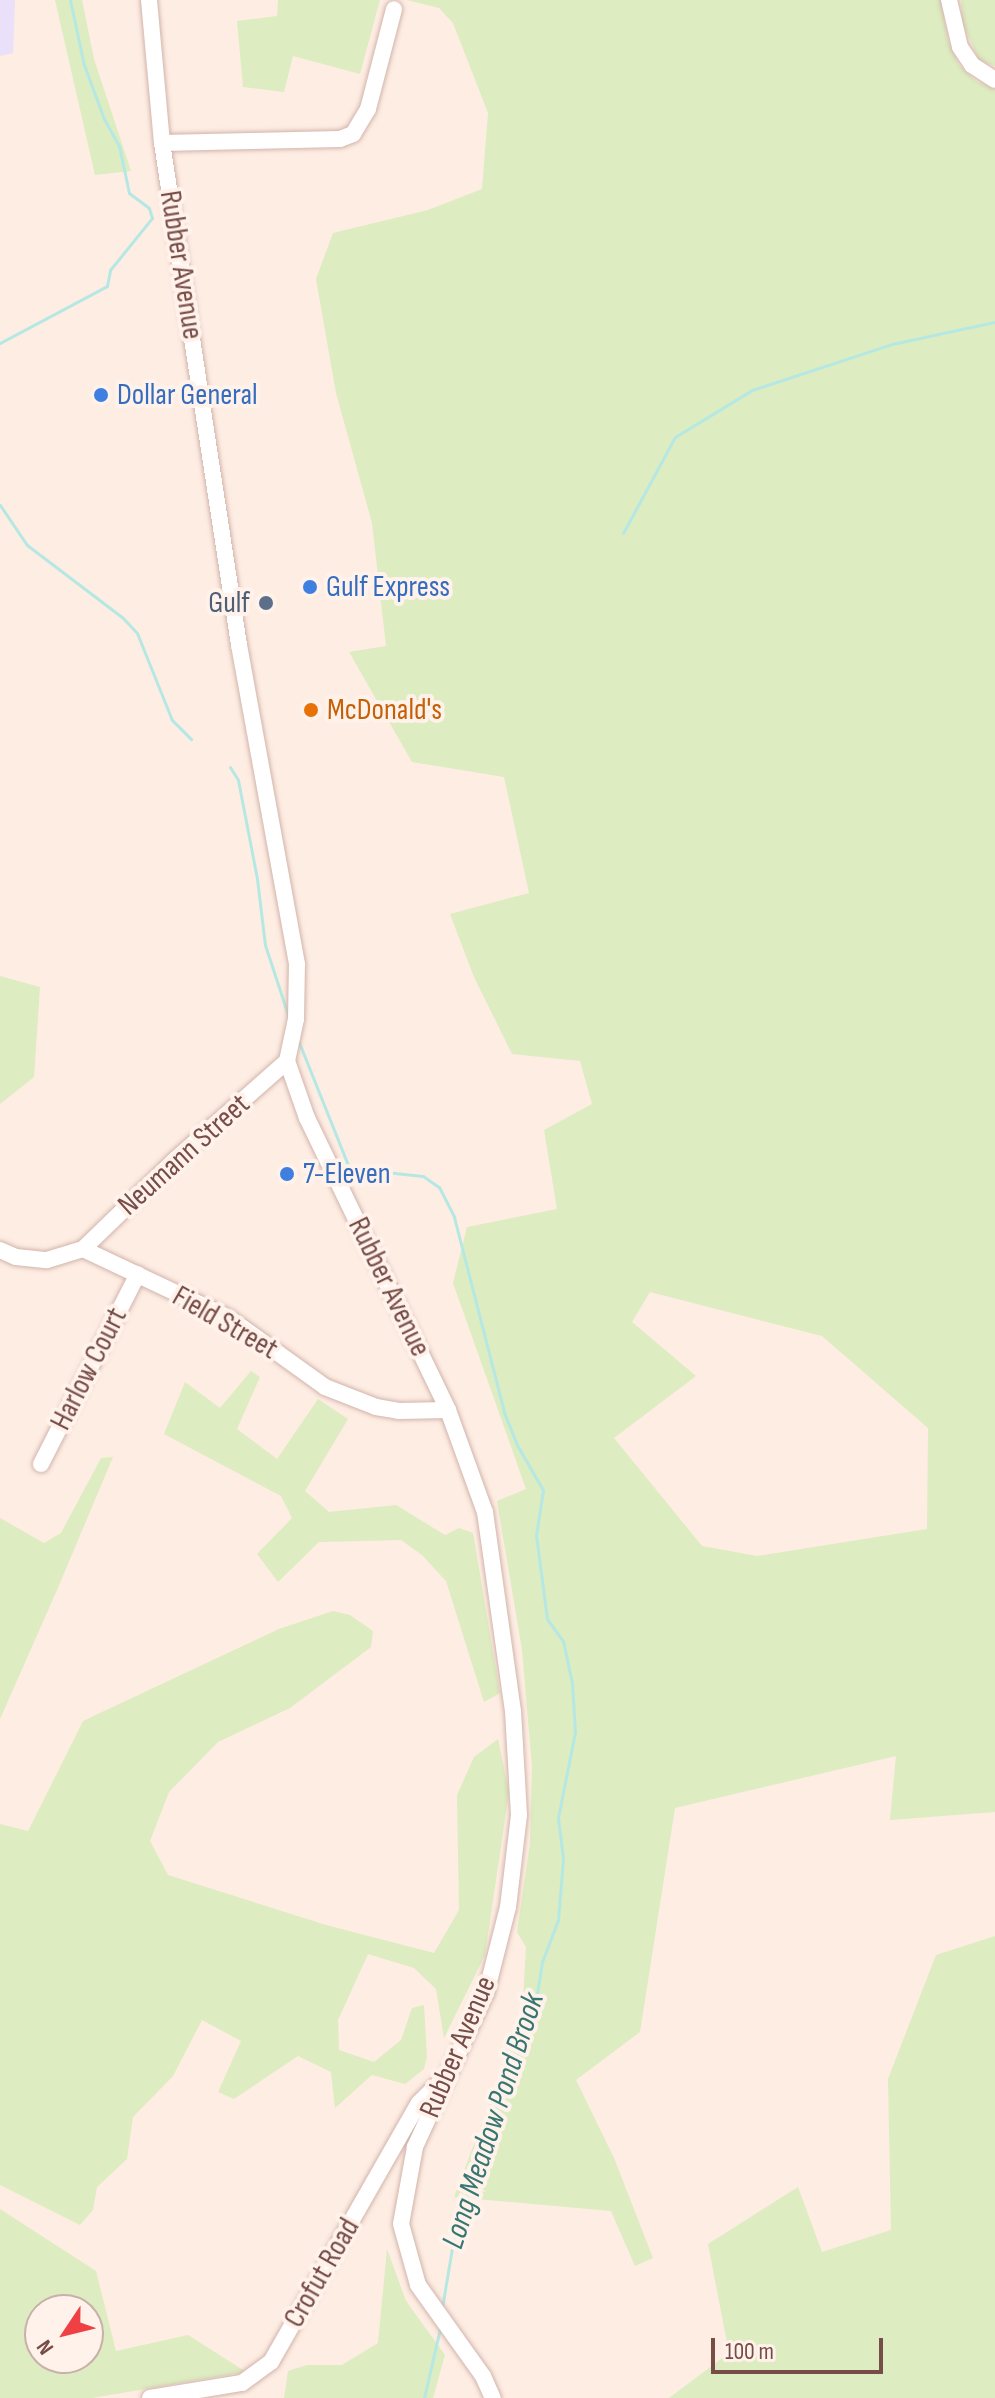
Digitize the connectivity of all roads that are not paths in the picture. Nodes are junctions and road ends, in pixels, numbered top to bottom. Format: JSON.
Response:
{"nodes":[{"id":1,"x":149,"y":0,"type":"edge"},
{"id":2,"x":949,"y":0,"type":"edge"},
{"id":3,"x":394,"y":9,"type":"dead end"},
{"id":4,"x":995,"y":80,"type":"edge"},
{"id":5,"x":162,"y":143,"type":"junction"},
{"id":6,"x":288,"y":1057,"type":"junction"},
{"id":7,"x":83,"y":1249,"type":"junction"},
{"id":8,"x":0,"y":1250,"type":"edge"},
{"id":9,"x":138,"y":1274,"type":"junction"},
{"id":10,"x":448,"y":1410,"type":"junction"},
{"id":11,"x":41,"y":1464,"type":"dead end"},
{"id":12,"x":444,"y":2079,"type":"junction"},
{"id":13,"x":150,"y":2398,"type":"edge"},
{"id":14,"x":493,"y":2398,"type":"edge"}],
"edges":[{"from":1,"to":5,"type":"street","name":"Rubber Avenue"},
{"from":2,"to":4,"type":"street"},
{"from":3,"to":5,"type":"street"},
{"from":5,"to":6,"type":"street","name":"Rubber Avenue"},
{"from":6,"to":7,"type":"street","name":"Neumann Street"},
{"from":6,"to":10,"type":"street","name":"Rubber Avenue"},
{"from":7,"to":8,"type":"street"},
{"from":7,"to":9,"type":"street","name":"Field Street"},
{"from":9,"to":10,"type":"street","name":"Field Street"},
{"from":9,"to":11,"type":"street","name":"Harlow Court"},
{"from":10,"to":12,"type":"street","name":"Rubber Avenue"},
{"from":12,"to":13,"type":"street","name":"Crofut Road"},
{"from":12,"to":14,"type":"street","name":"Rubber Avenue"}]}
